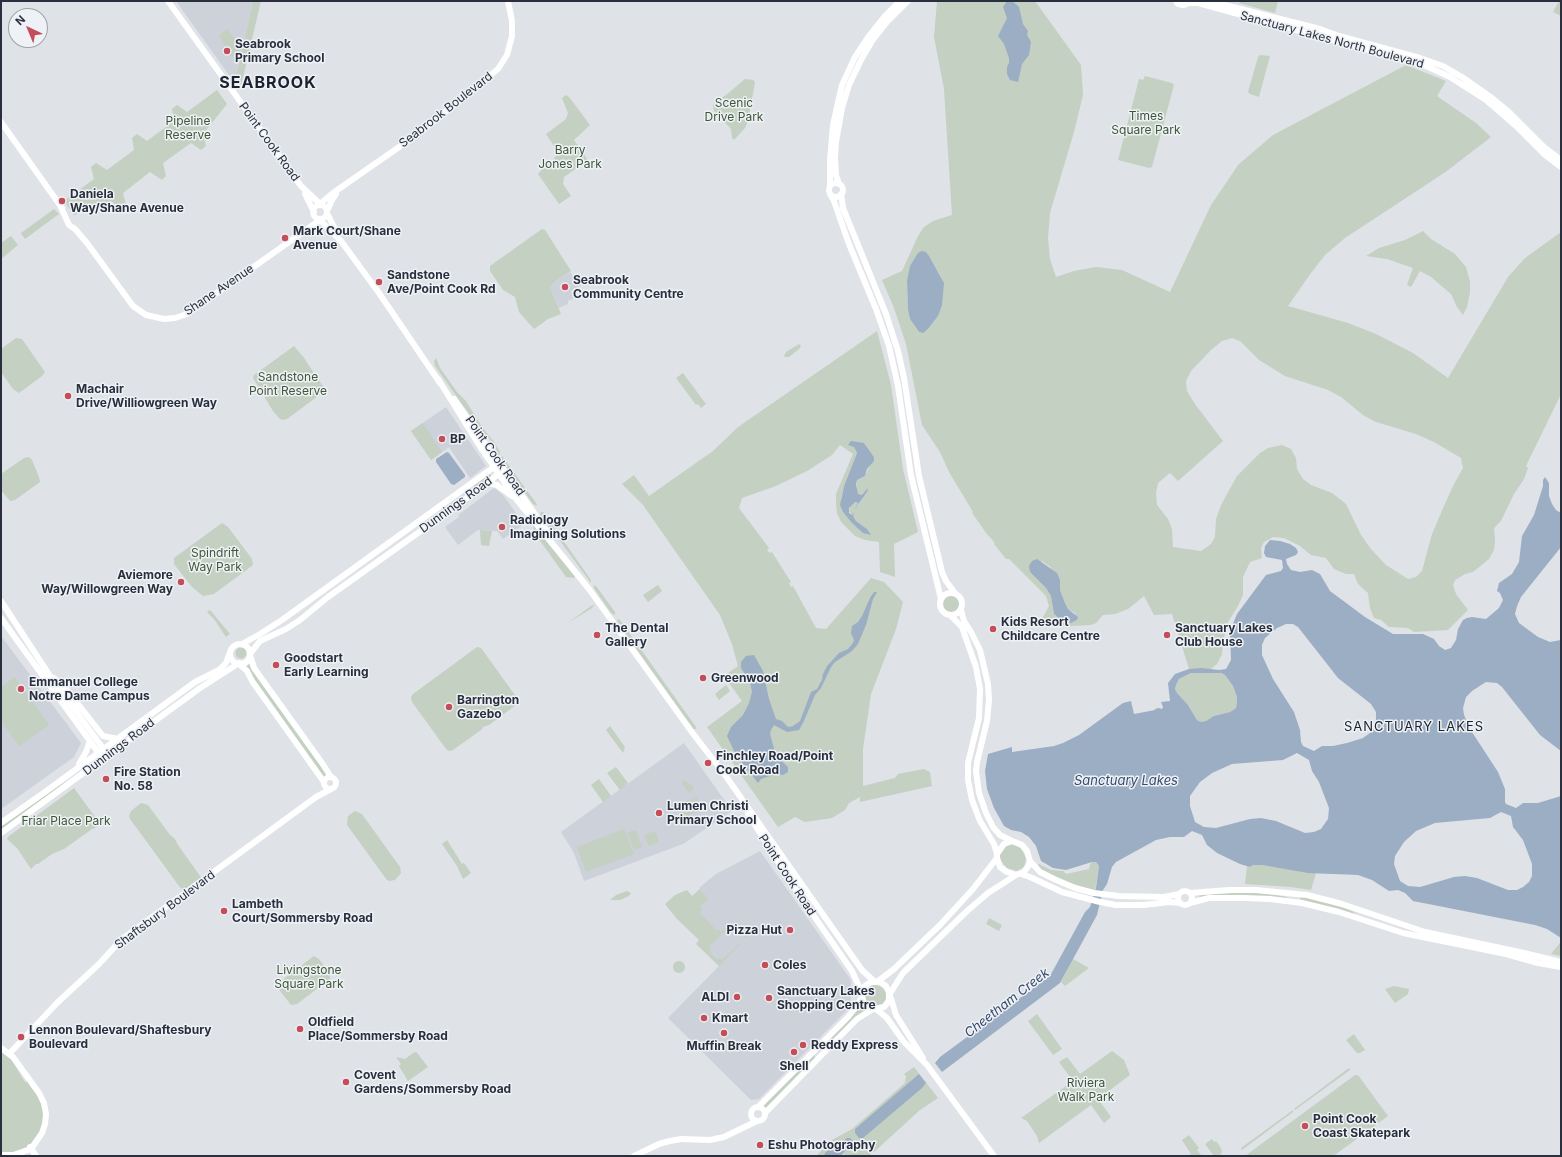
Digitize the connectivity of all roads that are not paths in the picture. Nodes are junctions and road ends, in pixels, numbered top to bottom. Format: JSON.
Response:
{"nodes":[{"id":1,"x":168,"y":1,"type":"edge"},
{"id":2,"x":507,"y":1,"type":"edge"},
{"id":3,"x":900,"y":1,"type":"edge"},
{"id":4,"x":908,"y":1,"type":"edge"},
{"id":5,"x":1176,"y":1,"type":"edge"},
{"id":6,"x":1209,"y":1,"type":"edge"},
{"id":7,"x":1189,"y":2,"type":"edge"},
{"id":8,"x":2,"y":124,"type":"edge"},
{"id":9,"x":1561,"y":160,"type":"edge"},
{"id":10,"x":1561,"y":168,"type":"edge"},
{"id":11,"x":839,"y":184,"type":"junction"},
{"id":12,"x":301,"y":186,"type":"junction"},
{"id":13,"x":830,"y":186,"type":"junction"},
{"id":14,"x":343,"y":187,"type":"junction"},
{"id":15,"x":830,"y":194,"type":"junction"},
{"id":16,"x":841,"y":194,"type":"junction"},
{"id":17,"x":320,"y":204,"type":"junction"},
{"id":18,"x":327,"y":212,"type":"junction"},
{"id":19,"x":314,"y":213,"type":"junction"},
{"id":20,"x":320,"y":220,"type":"junction"},
{"id":21,"x":303,"y":231,"type":"junction"},
{"id":22,"x":341,"y":241,"type":"junction"},
{"id":23,"x":438,"y":379,"type":"junction"},
{"id":24,"x":494,"y":467,"type":"junction"},
{"id":25,"x":502,"y":467,"type":"junction"},
{"id":26,"x":499,"y":474,"type":"junction"},
{"id":27,"x":488,"y":483,"type":"junction"},
{"id":28,"x":517,"y":500,"type":"junction"},
{"id":29,"x":535,"y":512,"type":"junction"},
{"id":30,"x":532,"y":520,"type":"junction"},
{"id":31,"x":562,"y":554,"type":"junction"},
{"id":32,"x":955,"y":593,"type":"junction"},
{"id":33,"x":942,"y":599,"type":"junction"},
{"id":34,"x":1,"y":601,"type":"edge"},
{"id":35,"x":961,"y":610,"type":"junction"},
{"id":36,"x":950,"y":615,"type":"junction"},
{"id":37,"x":1,"y":618,"type":"edge"},
{"id":38,"x":242,"y":644,"type":"junction"},
{"id":39,"x":230,"y":652,"type":"junction"},
{"id":40,"x":250,"y":654,"type":"junction"},
{"id":41,"x":239,"y":663,"type":"junction"},
{"id":42,"x":48,"y":673,"type":"junction"},
{"id":43,"x":979,"y":716,"type":"junction"},
{"id":44,"x":988,"y":716,"type":"junction"},
{"id":45,"x":118,"y":739,"type":"junction"},
{"id":46,"x":90,"y":741,"type":"junction"},
{"id":47,"x":101,"y":750,"type":"junction"},
{"id":48,"x":970,"y":751,"type":"junction"},
{"id":49,"x":978,"y":753,"type":"junction"},
{"id":50,"x":106,"y":757,"type":"junction"},
{"id":51,"x":77,"y":768,"type":"junction"},
{"id":52,"x":331,"y":777,"type":"junction"},
{"id":53,"x":78,"y":778,"type":"junction"},
{"id":54,"x":59,"y":782,"type":"junction"},
{"id":55,"x":327,"y":786,"type":"junction"},
{"id":56,"x":1,"y":823,"type":"edge"},
{"id":57,"x":1,"y":833,"type":"edge"},
{"id":58,"x":1012,"y":841,"type":"junction"},
{"id":59,"x":997,"y":856,"type":"junction"},
{"id":60,"x":778,"y":859,"type":"junction"},
{"id":61,"x":1030,"y":861,"type":"junction"},
{"id":62,"x":1018,"y":875,"type":"junction"},
{"id":63,"x":801,"y":884,"type":"junction"},
{"id":64,"x":1190,"y":893,"type":"junction"},
{"id":65,"x":1179,"y":894,"type":"junction"},
{"id":66,"x":1180,"y":903,"type":"junction"},
{"id":67,"x":1190,"y":903,"type":"junction"},
{"id":68,"x":826,"y":933,"type":"junction"},
{"id":69,"x":1531,"y":958,"type":"junction"},
{"id":70,"x":1561,"y":962,"type":"edge"},
{"id":71,"x":1561,"y":967,"type":"edge"},
{"id":72,"x":876,"y":982,"type":"junction"},
{"id":73,"x":862,"y":995,"type":"junction"},
{"id":74,"x":889,"y":996,"type":"junction"},
{"id":75,"x":875,"y":1009,"type":"junction"},
{"id":76,"x":1,"y":1048,"type":"edge"},
{"id":77,"x":815,"y":1051,"type":"junction"},
{"id":78,"x":10,"y":1054,"type":"junction"},
{"id":79,"x":821,"y":1055,"type":"junction"},
{"id":80,"x":927,"y":1065,"type":"junction"},
{"id":81,"x":758,"y":1107,"type":"junction"},
{"id":82,"x":765,"y":1113,"type":"junction"},
{"id":83,"x":752,"y":1116,"type":"junction"},
{"id":84,"x":757,"y":1121,"type":"junction"},
{"id":85,"x":744,"y":1127,"type":"junction"},
{"id":86,"x":28,"y":1149,"type":"junction"},
{"id":87,"x":650,"y":1149,"type":"junction"},
{"id":88,"x":1,"y":1155,"type":"edge"},
{"id":89,"x":35,"y":1156,"type":"edge"},
{"id":90,"x":634,"y":1156,"type":"edge"},
{"id":91,"x":640,"y":1156,"type":"edge"},
{"id":92,"x":994,"y":1156,"type":"edge"}],
"edges":[{"from":1,"to":12,"type":"street","name":"Point Cook Road"},
{"from":2,"to":14,"type":"street","name":"Seabrook Boulevard"},
{"from":3,"to":13,"type":"street"},
{"from":4,"to":11,"type":"street"},
{"from":5,"to":7,"type":"street","name":"Sanctuary Lakes North Boulevard"},
{"from":6,"to":9,"type":"street","name":"Sanctuary Lakes North Boulevard"},
{"from":7,"to":10,"type":"street","name":"Sanctuary Lakes North Boulevard"},
{"from":8,"to":21,"type":"street","name":"Shane Avenue"},
{"from":11,"to":13,"type":"street"},
{"from":11,"to":16,"type":"street"},
{"from":12,"to":17,"type":"street","name":"Point Cook Road"},
{"from":12,"to":19,"type":"street","name":"Point Cook Road"},
{"from":13,"to":15,"type":"street"},
{"from":14,"to":17,"type":"street","name":"Seabrook Boulevard"},
{"from":14,"to":18,"type":"street","name":"Seabrook Boulevard"},
{"from":15,"to":16,"type":"street"},
{"from":15,"to":33,"type":"street"},
{"from":16,"to":32,"type":"street"},
{"from":17,"to":18,"type":"street"},
{"from":17,"to":19,"type":"street"},
{"from":18,"to":20,"type":"street"},
{"from":18,"to":22,"type":"street","name":"Point Cook Road"},
{"from":19,"to":20,"type":"street"},
{"from":19,"to":21,"type":"street","name":"Shane Avenue"},
{"from":20,"to":21,"type":"street","name":"Shane Avenue"},
{"from":20,"to":22,"type":"street","name":"Point Cook Road"},
{"from":22,"to":23,"type":"street","name":"Point Cook Road"},
{"from":23,"to":24,"type":"street","name":"Point Cook Road"},
{"from":23,"to":25,"type":"street","name":"Point Cook Road"},
{"from":24,"to":25,"type":"street","name":"Dunnings Road"},
{"from":24,"to":26,"type":"street","name":"Point Cook Road"},
{"from":24,"to":38,"type":"street","name":"Dunnings Road"},
{"from":25,"to":26,"type":"street","name":"Dunnings Road"},
{"from":25,"to":29,"type":"street","name":"Point Cook Road"},
{"from":26,"to":27,"type":"street","name":"Dunnings Road"},
{"from":26,"to":28,"type":"street","name":"Point Cook Road"},
{"from":27,"to":28,"type":"street"},
{"from":27,"to":40,"type":"street","name":"Dunnings Road"},
{"from":28,"to":30,"type":"street","name":"Point Cook Road"},
{"from":29,"to":30,"type":"street"},
{"from":29,"to":31,"type":"street","name":"Point Cook Road"},
{"from":30,"to":31,"type":"street","name":"Point Cook Road"},
{"from":31,"to":60,"type":"street","name":"Point Cook Road"},
{"from":32,"to":33,"type":"street"},
{"from":32,"to":35,"type":"street"},
{"from":33,"to":36,"type":"street"},
{"from":34,"to":42,"type":"street"},
{"from":35,"to":36,"type":"street"},
{"from":35,"to":44,"type":"street"},
{"from":36,"to":43,"type":"street"},
{"from":37,"to":46,"type":"street"},
{"from":38,"to":39,"type":"street"},
{"from":38,"to":40,"type":"street"},
{"from":39,"to":41,"type":"street"},
{"from":39,"to":45,"type":"street","name":"Dunnings Road"},
{"from":40,"to":41,"type":"street"},
{"from":40,"to":52,"type":"street"},
{"from":41,"to":50,"type":"street","name":"Dunnings Road"},
{"from":41,"to":55,"type":"street"},
{"from":42,"to":45,"type":"street"},
{"from":42,"to":47,"type":"street"},
{"from":43,"to":44,"type":"street"},
{"from":43,"to":48,"type":"street"},
{"from":44,"to":49,"type":"street"},
{"from":45,"to":47,"type":"street","name":"Dunnings Road"},
{"from":46,"to":47,"type":"street"},
{"from":46,"to":51,"type":"street"},
{"from":47,"to":50,"type":"street"},
{"from":47,"to":51,"type":"street","name":"Dunnings Road"},
{"from":48,"to":49,"type":"street"},
{"from":48,"to":59,"type":"street"},
{"from":49,"to":58,"type":"street"},
{"from":50,"to":53,"type":"street","name":"Dunnings Road"},
{"from":51,"to":54,"type":"street","name":"Dunnings Road"},
{"from":52,"to":55,"type":"street"},
{"from":52,"to":55,"type":"street"},
{"from":53,"to":54,"type":"street"},
{"from":53,"to":57,"type":"street","name":"Dunnings Road"},
{"from":54,"to":56,"type":"street","name":"Dunnings Road"},
{"from":55,"to":78,"type":"street","name":"Shaftsbury Boulevard"},
{"from":58,"to":59,"type":"street"},
{"from":58,"to":61,"type":"street"},
{"from":59,"to":62,"type":"street"},
{"from":59,"to":72,"type":"street"},
{"from":60,"to":63,"type":"street","name":"Point Cook Road"},
{"from":60,"to":68,"type":"street","name":"Point Cook Road"},
{"from":61,"to":62,"type":"street"},
{"from":61,"to":65,"type":"street"},
{"from":62,"to":66,"type":"street"},
{"from":62,"to":74,"type":"street"},
{"from":63,"to":68,"type":"street"},
{"from":63,"to":72,"type":"street","name":"Point Cook Road"},
{"from":64,"to":65,"type":"street"},
{"from":64,"to":67,"type":"street"},
{"from":64,"to":69,"type":"street"},
{"from":65,"to":66,"type":"street"},
{"from":66,"to":67,"type":"street"},
{"from":67,"to":69,"type":"street"},
{"from":68,"to":73,"type":"street","name":"Point Cook Road"},
{"from":69,"to":70,"type":"street"},
{"from":69,"to":71,"type":"street"},
{"from":72,"to":73,"type":"street"},
{"from":72,"to":74,"type":"street"},
{"from":73,"to":75,"type":"street"},
{"from":73,"to":77,"type":"street"},
{"from":74,"to":75,"type":"street"},
{"from":74,"to":80,"type":"street"},
{"from":75,"to":79,"type":"street"},
{"from":75,"to":80,"type":"street"},
{"from":76,"to":78,"type":"street"},
{"from":77,"to":79,"type":"street"},
{"from":77,"to":81,"type":"street"},
{"from":78,"to":86,"type":"street"},
{"from":79,"to":82,"type":"street"},
{"from":80,"to":92,"type":"street"},
{"from":81,"to":82,"type":"street"},
{"from":81,"to":83,"type":"street"},
{"from":82,"to":84,"type":"street"},
{"from":83,"to":84,"type":"street"},
{"from":83,"to":85,"type":"street"},
{"from":84,"to":85,"type":"street"},
{"from":85,"to":87,"type":"street"},
{"from":86,"to":88,"type":"street"},
{"from":86,"to":89,"type":"street"},
{"from":87,"to":90,"type":"street"},
{"from":87,"to":91,"type":"street"}]}
